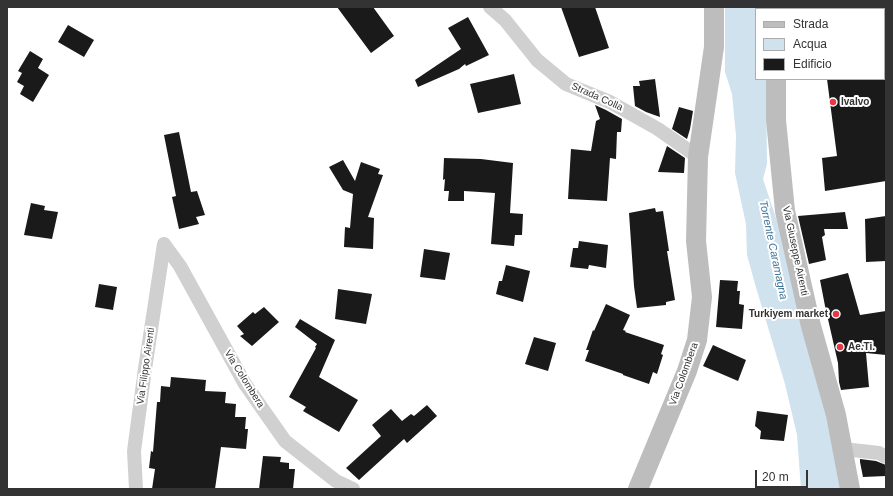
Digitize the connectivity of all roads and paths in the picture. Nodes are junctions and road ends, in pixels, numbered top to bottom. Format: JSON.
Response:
{"nodes":[{"id":1,"x":490,"y":7,"type":"edge"},
{"id":2,"x":714,"y":7,"type":"edge"},
{"id":3,"x":776,"y":80,"type":"edge"},
{"id":4,"x":698,"y":157,"type":"junction"},
{"id":5,"x":164,"y":244,"type":"joint"},
{"id":6,"x":843,"y":449,"type":"junction"},
{"id":7,"x":886,"y":457,"type":"edge"},
{"id":8,"x":136,"y":489,"type":"edge"},
{"id":9,"x":354,"y":489,"type":"edge"},
{"id":10,"x":638,"y":489,"type":"edge"},
{"id":11,"x":850,"y":489,"type":"edge"}],
"edges":[{"from":1,"to":4,"type":"street","name":"Strada Colla"},
{"from":2,"to":4,"type":"main road","name":"Via Colombera"},
{"from":3,"to":6,"type":"main road","name":"Via Giuseppe Airenti"},
{"from":4,"to":10,"type":"main road","name":"Via Colombera"},
{"from":5,"to":8,"type":"street","name":"Via Filippo Airenti"},
{"from":5,"to":9,"type":"street","name":"Via Colombera"},
{"from":6,"to":7,"type":"street"},
{"from":6,"to":11,"type":"main road","name":"Via Giuseppe Airenti"}]}
